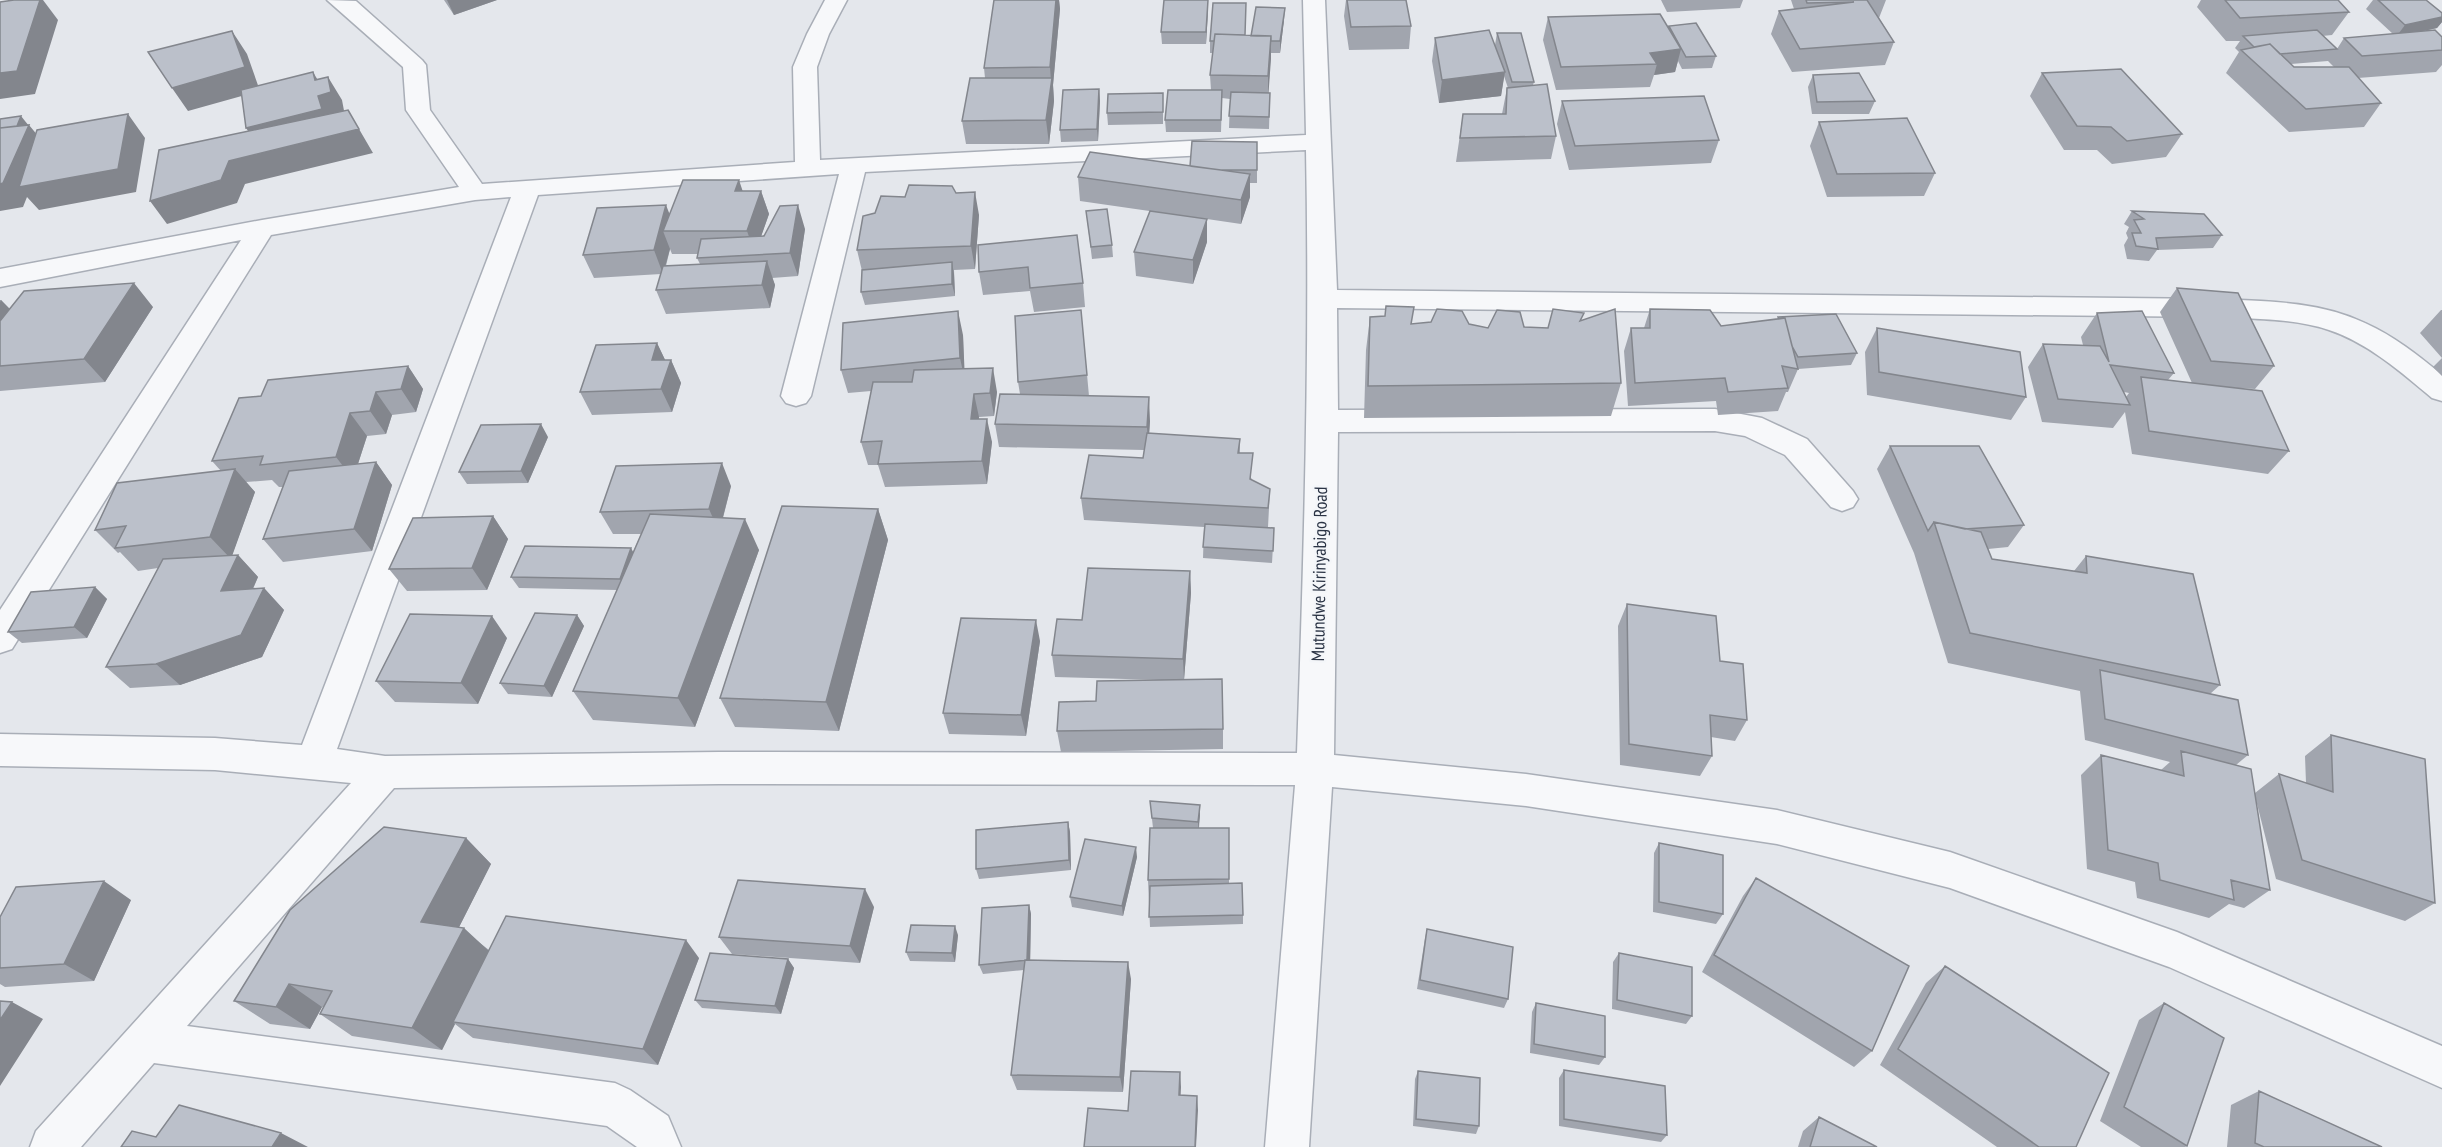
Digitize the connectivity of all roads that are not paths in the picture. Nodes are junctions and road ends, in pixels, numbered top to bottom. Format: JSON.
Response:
{"nodes":[{"id":1,"x":338,"y":0,"type":"edge"},
{"id":2,"x":836,"y":0,"type":"edge"},
{"id":3,"x":1314,"y":0,"type":"edge"},
{"id":4,"x":1318,"y":142,"type":"junction"},
{"id":5,"x":854,"y":165,"type":"junction"},
{"id":6,"x":808,"y":169,"type":"junction"},
{"id":7,"x":527,"y":190,"type":"junction"},
{"id":8,"x":475,"y":192,"type":"junction"},
{"id":9,"x":262,"y":228,"type":"junction"},
{"id":10,"x":0,"y":278,"type":"edge"},
{"id":11,"x":1323,"y":299,"type":"junction"},
{"id":12,"x":2442,"y":391,"type":"edge"},
{"id":13,"x":796,"y":396,"type":"dead end"},
{"id":14,"x":1323,"y":422,"type":"junction"},
{"id":15,"x":1842,"y":498,"type":"dead end"},
{"id":16,"x":0,"y":639,"type":"edge"},
{"id":17,"x":0,"y":750,"type":"edge"},
{"id":18,"x":314,"y":762,"type":"junction"},
{"id":19,"x":1315,"y":769,"type":"junction"},
{"id":20,"x":384,"y":772,"type":"junction"},
{"id":21,"x":146,"y":1041,"type":"junction"},
{"id":22,"x":2442,"y":1067,"type":"edge"},
{"id":23,"x":52,"y":1147,"type":"edge"},
{"id":24,"x":659,"y":1147,"type":"edge"},
{"id":25,"x":1287,"y":1147,"type":"edge"}],
"edges":[{"from":1,"to":8,"type":"street"},
{"from":2,"to":6,"type":"street"},
{"from":3,"to":4,"type":"street","name":"Mutundwe Kirinyabigo Road"},
{"from":4,"to":5,"type":"street"},
{"from":4,"to":11,"type":"street","name":"Mutundwe Kirinyabigo Road"},
{"from":5,"to":6,"type":"street"},
{"from":5,"to":13,"type":"street"},
{"from":6,"to":7,"type":"street"},
{"from":7,"to":8,"type":"street"},
{"from":7,"to":18,"type":"street"},
{"from":8,"to":9,"type":"street"},
{"from":9,"to":10,"type":"street"},
{"from":9,"to":16,"type":"street"},
{"from":11,"to":12,"type":"street"},
{"from":11,"to":14,"type":"street","name":"Mutundwe Kirinyabigo Road"},
{"from":14,"to":15,"type":"street"},
{"from":14,"to":19,"type":"street","name":"Mutundwe Kirinyabigo Road"},
{"from":17,"to":18,"type":"street"},
{"from":18,"to":20,"type":"street"},
{"from":19,"to":20,"type":"street"},
{"from":19,"to":22,"type":"street"},
{"from":19,"to":25,"type":"street","name":"Mutundwe Kirinyabigo Road"},
{"from":20,"to":21,"type":"street"},
{"from":21,"to":23,"type":"street"},
{"from":21,"to":24,"type":"street"}]}
